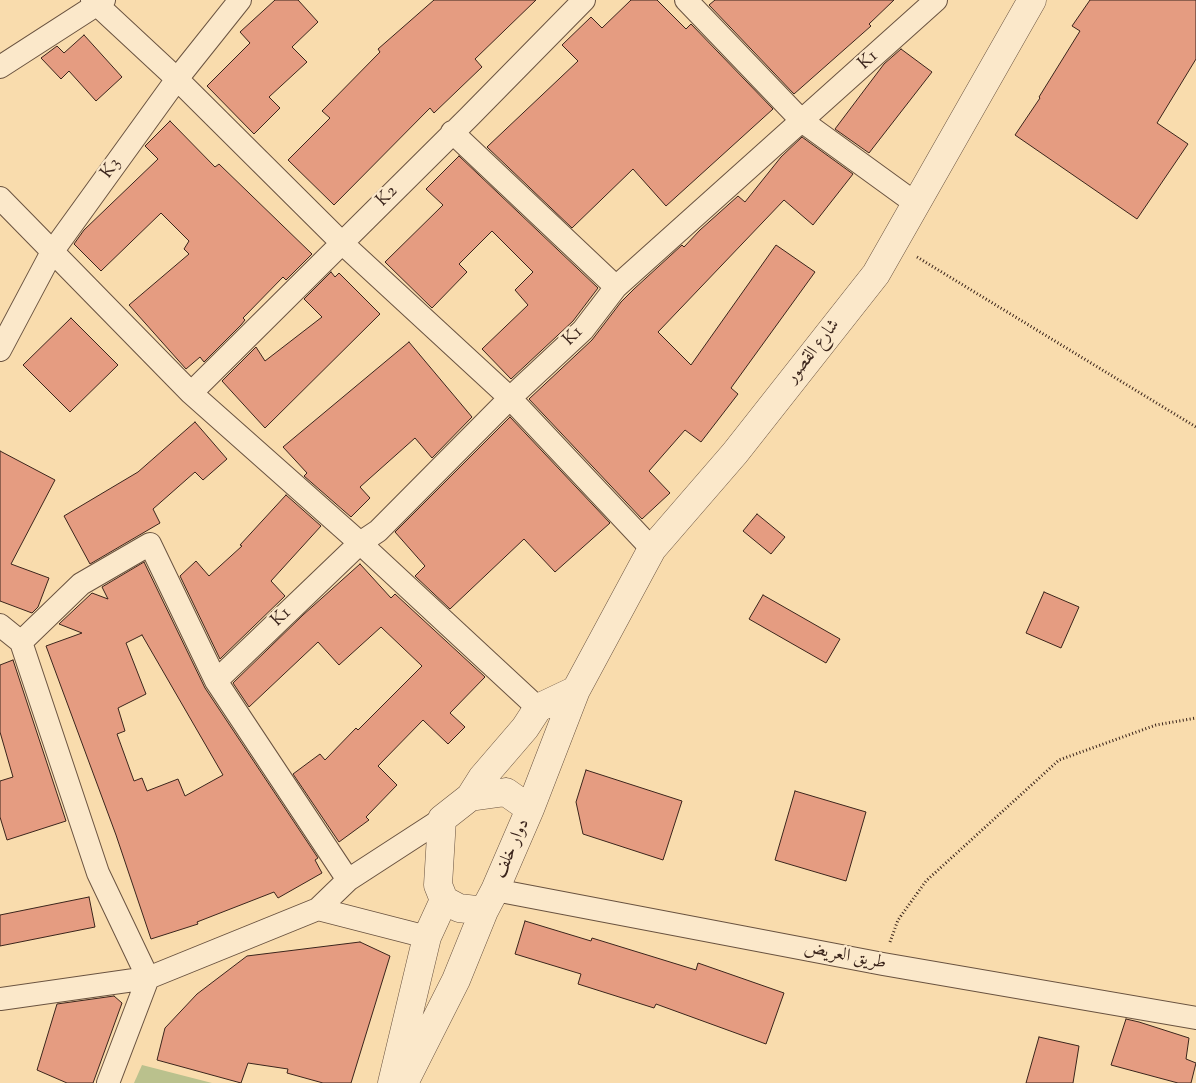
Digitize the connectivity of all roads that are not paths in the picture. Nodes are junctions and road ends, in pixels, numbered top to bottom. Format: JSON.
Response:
{"nodes":[{"id":1,"x":240,"y":0,"type":"edge"},
{"id":2,"x":584,"y":0,"type":"edge"},
{"id":3,"x":686,"y":0,"type":"edge"},
{"id":4,"x":936,"y":0,"type":"edge"},
{"id":5,"x":1032,"y":0,"type":"edge"},
{"id":6,"x":97,"y":2,"type":"edge"},
{"id":7,"x":0,"y":67,"type":"edge"},
{"id":8,"x":177,"y":79,"type":"junction"},
{"id":9,"x":802,"y":121,"type":"junction"},
{"id":10,"x":452,"y":132,"type":"junction"},
{"id":11,"x":0,"y":198,"type":"edge"},
{"id":12,"x":915,"y":203,"type":"junction"},
{"id":13,"x":342,"y":243,"type":"junction"},
{"id":14,"x":52,"y":252,"type":"junction"},
{"id":15,"x":616,"y":287,"type":"junction"},
{"id":16,"x":0,"y":350,"type":"edge"},
{"id":17,"x":190,"y":393,"type":"junction"},
{"id":18,"x":510,"y":398,"type":"junction"},
{"id":19,"x":360,"y":543,"type":"junction"},
{"id":20,"x":652,"y":550,"type":"junction"},
{"id":21,"x":0,"y":625,"type":"edge"},
{"id":22,"x":22,"y":642,"type":"junction"},
{"id":23,"x":216,"y":681,"type":"junction"},
{"id":24,"x":576,"y":690,"type":"junction"},
{"id":25,"x":538,"y":708,"type":"junction"},
{"id":26,"x":470,"y":797,"type":"junction"},
{"id":27,"x":530,"y":809,"type":"junction"},
{"id":28,"x":442,"y":818,"type":"junction"},
{"id":29,"x":348,"y":880,"type":"junction"},
{"id":30,"x":444,"y":900,"type":"junction"},
{"id":31,"x":490,"y":900,"type":"junction"},
{"id":32,"x":318,"y":909,"type":"junction"},
{"id":33,"x":427,"y":937,"type":"junction"},
{"id":34,"x":148,"y":978,"type":"junction"},
{"id":35,"x":0,"y":998,"type":"edge"},
{"id":36,"x":1196,"y":1018,"type":"edge"},
{"id":37,"x":108,"y":1083,"type":"edge"},
{"id":38,"x":392,"y":1083,"type":"edge"},
{"id":39,"x":404,"y":1083,"type":"edge"}],
"edges":[{"from":1,"to":8,"type":"street","name":"K3"},
{"from":2,"to":10,"type":"street","name":"K2"},
{"from":3,"to":9,"type":"street"},
{"from":4,"to":9,"type":"street","name":"K1"},
{"from":5,"to":12,"type":"street","name":"شارع القصور"},
{"from":6,"to":7,"type":"street"},
{"from":6,"to":8,"type":"street"},
{"from":8,"to":13,"type":"street"},
{"from":8,"to":14,"type":"street","name":"K3"},
{"from":9,"to":12,"type":"street"},
{"from":9,"to":15,"type":"street","name":"K1"},
{"from":10,"to":13,"type":"street","name":"K2"},
{"from":10,"to":15,"type":"street"},
{"from":11,"to":14,"type":"street"},
{"from":12,"to":20,"type":"street","name":"شارع القصور"},
{"from":13,"to":17,"type":"street","name":"K2"},
{"from":13,"to":18,"type":"street"},
{"from":14,"to":16,"type":"street","name":"K3"},
{"from":14,"to":17,"type":"street"},
{"from":15,"to":18,"type":"street","name":"K1"},
{"from":17,"to":19,"type":"street"},
{"from":18,"to":19,"type":"street","name":"K1"},
{"from":18,"to":20,"type":"street"},
{"from":19,"to":23,"type":"street","name":"K1"},
{"from":19,"to":25,"type":"street"},
{"from":20,"to":24,"type":"street","name":"شارع القصور"},
{"from":21,"to":22,"type":"street"},
{"from":22,"to":23,"type":"street"},
{"from":22,"to":34,"type":"street"},
{"from":23,"to":29,"type":"street"},
{"from":24,"to":25,"type":"street"},
{"from":24,"to":27,"type":"street","name":"شارع القصور"},
{"from":25,"to":26,"type":"street"},
{"from":26,"to":27,"type":"street","name":"دوار خلف"},
{"from":26,"to":28,"type":"street","name":"دوار خلف"},
{"from":27,"to":31,"type":"street","name":"دوار خلف"},
{"from":28,"to":29,"type":"street"},
{"from":28,"to":30,"type":"street"},
{"from":29,"to":32,"type":"street"},
{"from":30,"to":31,"type":"street"},
{"from":30,"to":33,"type":"street"},
{"from":31,"to":36,"type":"street","name":"طريق العريض"},
{"from":31,"to":39,"type":"street","name":"دوار خلف"},
{"from":32,"to":33,"type":"street"},
{"from":32,"to":34,"type":"street"},
{"from":33,"to":38,"type":"street"},
{"from":34,"to":35,"type":"street"},
{"from":34,"to":37,"type":"street"}]}
